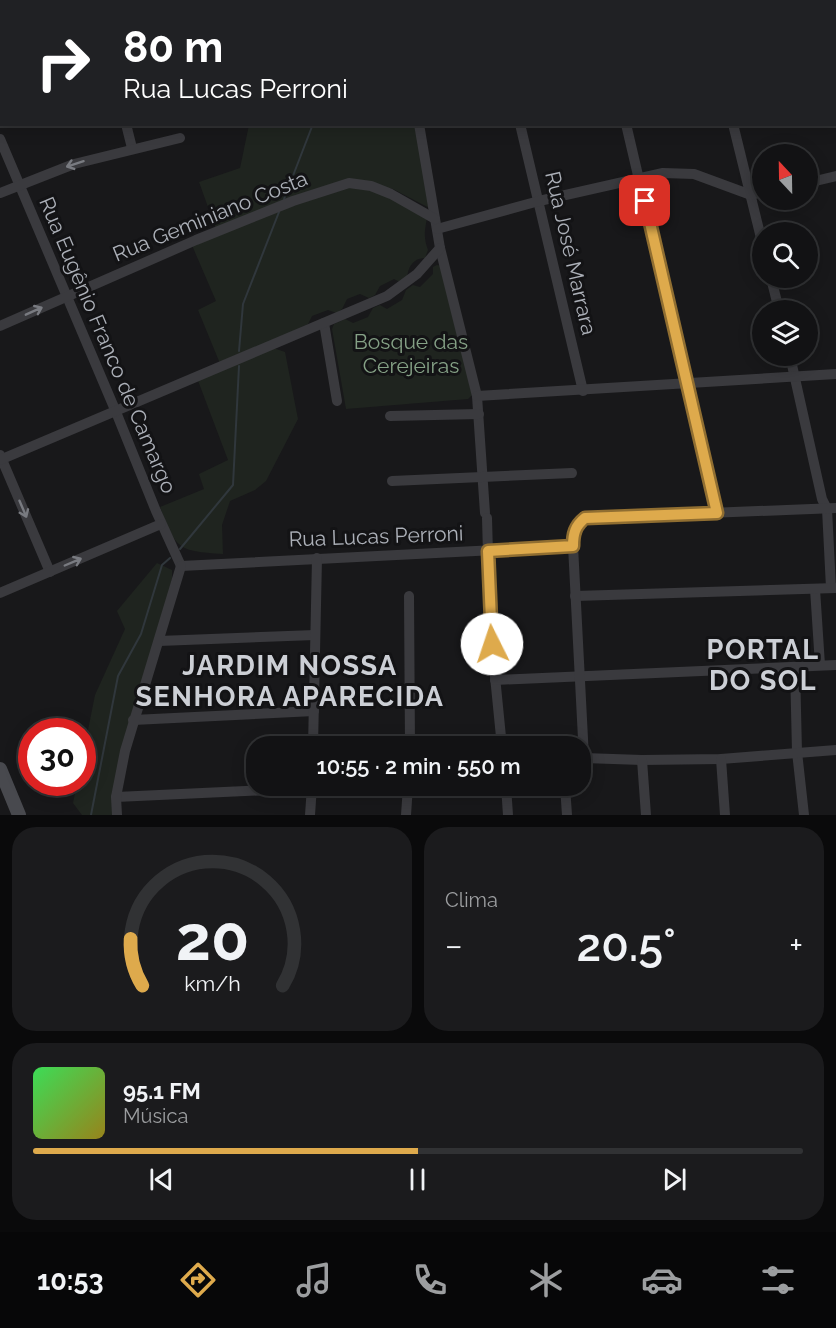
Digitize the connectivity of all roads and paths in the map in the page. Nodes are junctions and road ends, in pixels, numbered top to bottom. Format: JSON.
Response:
{"nodes":[{"id":1,"x":126,"y":126,"type":"edge"},
{"id":2,"x":419,"y":126,"type":"edge"},
{"id":3,"x":520,"y":126,"type":"edge"},
{"id":4,"x":627,"y":126,"type":"edge"},
{"id":5,"x":734,"y":126,"type":"edge"},
{"id":6,"x":180,"y":138,"type":"dead end"},
{"id":7,"x":0,"y":139,"type":"edge"},
{"id":8,"x":132,"y":148,"type":"junction"},
{"id":9,"x":836,"y":176,"type":"edge"},
{"id":10,"x":640,"y":178,"type":"junction"},
{"id":11,"x":818,"y":180,"type":"edge"},
{"id":12,"x":752,"y":182,"type":"edge"},
{"id":13,"x":20,"y":184,"type":"junction"},
{"id":14,"x":0,"y":193,"type":"edge"},
{"id":15,"x":752,"y":193,"type":"edge"},
{"id":16,"x":538,"y":201,"type":"junction"},
{"id":17,"x":436,"y":224,"type":"junction"},
{"id":18,"x":440,"y":248,"type":"junction"},
{"id":19,"x":67,"y":296,"type":"junction"},
{"id":20,"x":324,"y":323,"type":"junction"},
{"id":21,"x":0,"y":326,"type":"edge"},
{"id":22,"x":792,"y":366,"type":"edge"},
{"id":23,"x":836,"y":374,"type":"edge"},
{"id":24,"x":795,"y":376,"type":"junction"},
{"id":25,"x":687,"y":385,"type":"junction"},
{"id":26,"x":583,"y":391,"type":"junction"},
{"id":27,"x":477,"y":396,"type":"junction"},
{"id":28,"x":337,"y":401,"type":"dead end"},
{"id":29,"x":116,"y":412,"type":"junction"},
{"id":30,"x":479,"y":414,"type":"junction"},
{"id":31,"x":390,"y":416,"type":"dead end"},
{"id":32,"x":1,"y":458,"type":"edge"},
{"id":33,"x":572,"y":473,"type":"dead end"},
{"id":34,"x":482,"y":477,"type":"junction"},
{"id":35,"x":392,"y":481,"type":"dead end"},
{"id":36,"x":831,"y":508,"type":"edge"},
{"id":37,"x":717,"y":513,"type":"junction"},
{"id":38,"x":161,"y":524,"type":"junction"},
{"id":39,"x":573,"y":546,"type":"junction"},
{"id":40,"x":488,"y":551,"type":"junction"},
{"id":41,"x":317,"y":558,"type":"junction"},
{"id":42,"x":181,"y":566,"type":"junction"},
{"id":43,"x":50,"y":572,"type":"junction"},
{"id":44,"x":833,"y":588,"type":"edge"},
{"id":45,"x":815,"y":589,"type":"junction"},
{"id":46,"x":0,"y":593,"type":"edge"},
{"id":47,"x":409,"y":596,"type":"dead end"},
{"id":48,"x":575,"y":596,"type":"junction"},
{"id":49,"x":315,"y":635,"type":"junction"},
{"id":50,"x":159,"y":641,"type":"junction"},
{"id":51,"x":819,"y":665,"type":"junction"},
{"id":52,"x":836,"y":665,"type":"edge"},
{"id":53,"x":795,"y":667,"type":"junction"},
{"id":54,"x":578,"y":675,"type":"junction"},
{"id":55,"x":495,"y":680,"type":"junction"},
{"id":56,"x":314,"y":711,"type":"junction"},
{"id":57,"x":133,"y":720,"type":"junction"},
{"id":58,"x":313,"y":736,"type":"edge"},
{"id":59,"x":410,"y":736,"type":"edge"},
{"id":60,"x":501,"y":736,"type":"edge"},
{"id":61,"x":581,"y":736,"type":"edge"},
{"id":62,"x":836,"y":750,"type":"edge"},
{"id":63,"x":797,"y":752,"type":"junction"},
{"id":64,"x":591,"y":758,"type":"edge"},
{"id":65,"x":721,"y":759,"type":"junction"},
{"id":66,"x":642,"y":760,"type":"junction"},
{"id":67,"x":0,"y":769,"type":"edge"},
{"id":68,"x":246,"y":790,"type":"edge"},
{"id":69,"x":311,"y":796,"type":"edge"},
{"id":70,"x":407,"y":796,"type":"edge"},
{"id":71,"x":507,"y":796,"type":"edge"},
{"id":72,"x":566,"y":796,"type":"edge"},
{"id":73,"x":116,"y":797,"type":"junction"},
{"id":74,"x":19,"y":815,"type":"edge"},
{"id":75,"x":117,"y":815,"type":"edge"},
{"id":76,"x":310,"y":815,"type":"edge"},
{"id":77,"x":406,"y":815,"type":"edge"},
{"id":78,"x":508,"y":815,"type":"edge"},
{"id":79,"x":567,"y":815,"type":"edge"},
{"id":80,"x":646,"y":815,"type":"edge"},
{"id":81,"x":725,"y":815,"type":"edge"},
{"id":82,"x":804,"y":815,"type":"edge"}],
"edges":[{"from":1,"to":8,"type":"street"},
{"from":2,"to":17,"type":"street"},
{"from":3,"to":16,"type":"street","name":"Rua José Marrara"},
{"from":4,"to":10,"type":"street"},
{"from":5,"to":12,"type":"street"},
{"from":6,"to":8,"type":"street"},
{"from":7,"to":13,"type":"street","name":"Rua Eugênio Franco de Camargo"},
{"from":8,"to":13,"type":"street","one_way":true},
{"from":9,"to":11,"type":"street"},
{"from":10,"to":15,"type":"street"},
{"from":10,"to":16,"type":"street"},
{"from":10,"to":25,"type":"street"},
{"from":13,"to":14,"type":"street"},
{"from":13,"to":19,"type":"street","name":"Rua Eugênio Franco de Camargo"},
{"from":16,"to":17,"type":"street"},
{"from":16,"to":26,"type":"street","name":"Rua José Marrara"},
{"from":17,"to":18,"type":"street"},
{"from":17,"to":19,"type":"street","name":"Rua Geminiano Costa"},
{"from":18,"to":20,"type":"street"},
{"from":18,"to":27,"type":"street"},
{"from":21,"to":19,"type":"street","name":"Rua Geminiano Costa","one_way":true},
{"from":19,"to":29,"type":"street","name":"Rua Eugênio Franco de Camargo"},
{"from":20,"to":28,"type":"street"},
{"from":20,"to":29,"type":"street"},
{"from":22,"to":24,"type":"street"},
{"from":23,"to":24,"type":"street"},
{"from":24,"to":25,"type":"street"},
{"from":24,"to":36,"type":"street"},
{"from":25,"to":26,"type":"street"},
{"from":25,"to":37,"type":"street"},
{"from":26,"to":27,"type":"street"},
{"from":27,"to":30,"type":"street"},
{"from":29,"to":32,"type":"street"},
{"from":29,"to":38,"type":"street","name":"Rua Eugênio Franco de Camargo"},
{"from":30,"to":31,"type":"street"},
{"from":30,"to":34,"type":"street"},
{"from":32,"to":43,"type":"street","one_way":true},
{"from":33,"to":34,"type":"street"},
{"from":34,"to":35,"type":"street"},
{"from":34,"to":40,"type":"street"},
{"from":36,"to":37,"type":"street"},
{"from":36,"to":44,"type":"street"},
{"from":37,"to":39,"type":"street"},
{"from":38,"to":42,"type":"street","name":"Rua Eugênio Franco de Camargo"},
{"from":43,"to":38,"type":"street","one_way":true},
{"from":39,"to":40,"type":"street","name":"Rua Lucas Perroni"},
{"from":39,"to":48,"type":"street"},
{"from":40,"to":41,"type":"street","name":"Rua Lucas Perroni"},
{"from":40,"to":55,"type":"street"},
{"from":41,"to":42,"type":"street","name":"Rua Lucas Perroni"},
{"from":41,"to":49,"type":"street"},
{"from":42,"to":50,"type":"street"},
{"from":43,"to":46,"type":"street"},
{"from":44,"to":45,"type":"street"},
{"from":45,"to":48,"type":"street"},
{"from":45,"to":51,"type":"street"},
{"from":47,"to":59,"type":"street"},
{"from":48,"to":54,"type":"street"},
{"from":49,"to":50,"type":"street"},
{"from":49,"to":56,"type":"street"},
{"from":50,"to":57,"type":"street"},
{"from":51,"to":52,"type":"street"},
{"from":51,"to":53,"type":"street"},
{"from":53,"to":54,"type":"street"},
{"from":53,"to":63,"type":"street"},
{"from":54,"to":55,"type":"street"},
{"from":54,"to":61,"type":"street"},
{"from":55,"to":60,"type":"street"},
{"from":56,"to":57,"type":"street"},
{"from":56,"to":58,"type":"street"},
{"from":57,"to":73,"type":"street"},
{"from":62,"to":63,"type":"street"},
{"from":63,"to":65,"type":"street"},
{"from":63,"to":82,"type":"street"},
{"from":64,"to":66,"type":"street"},
{"from":65,"to":66,"type":"street"},
{"from":65,"to":81,"type":"street"},
{"from":66,"to":80,"type":"street"},
{"from":67,"to":74,"type":"street"},
{"from":68,"to":73,"type":"street"},
{"from":69,"to":76,"type":"street"},
{"from":70,"to":77,"type":"street"},
{"from":71,"to":78,"type":"street"},
{"from":72,"to":79,"type":"street"},
{"from":73,"to":75,"type":"street"}]}
